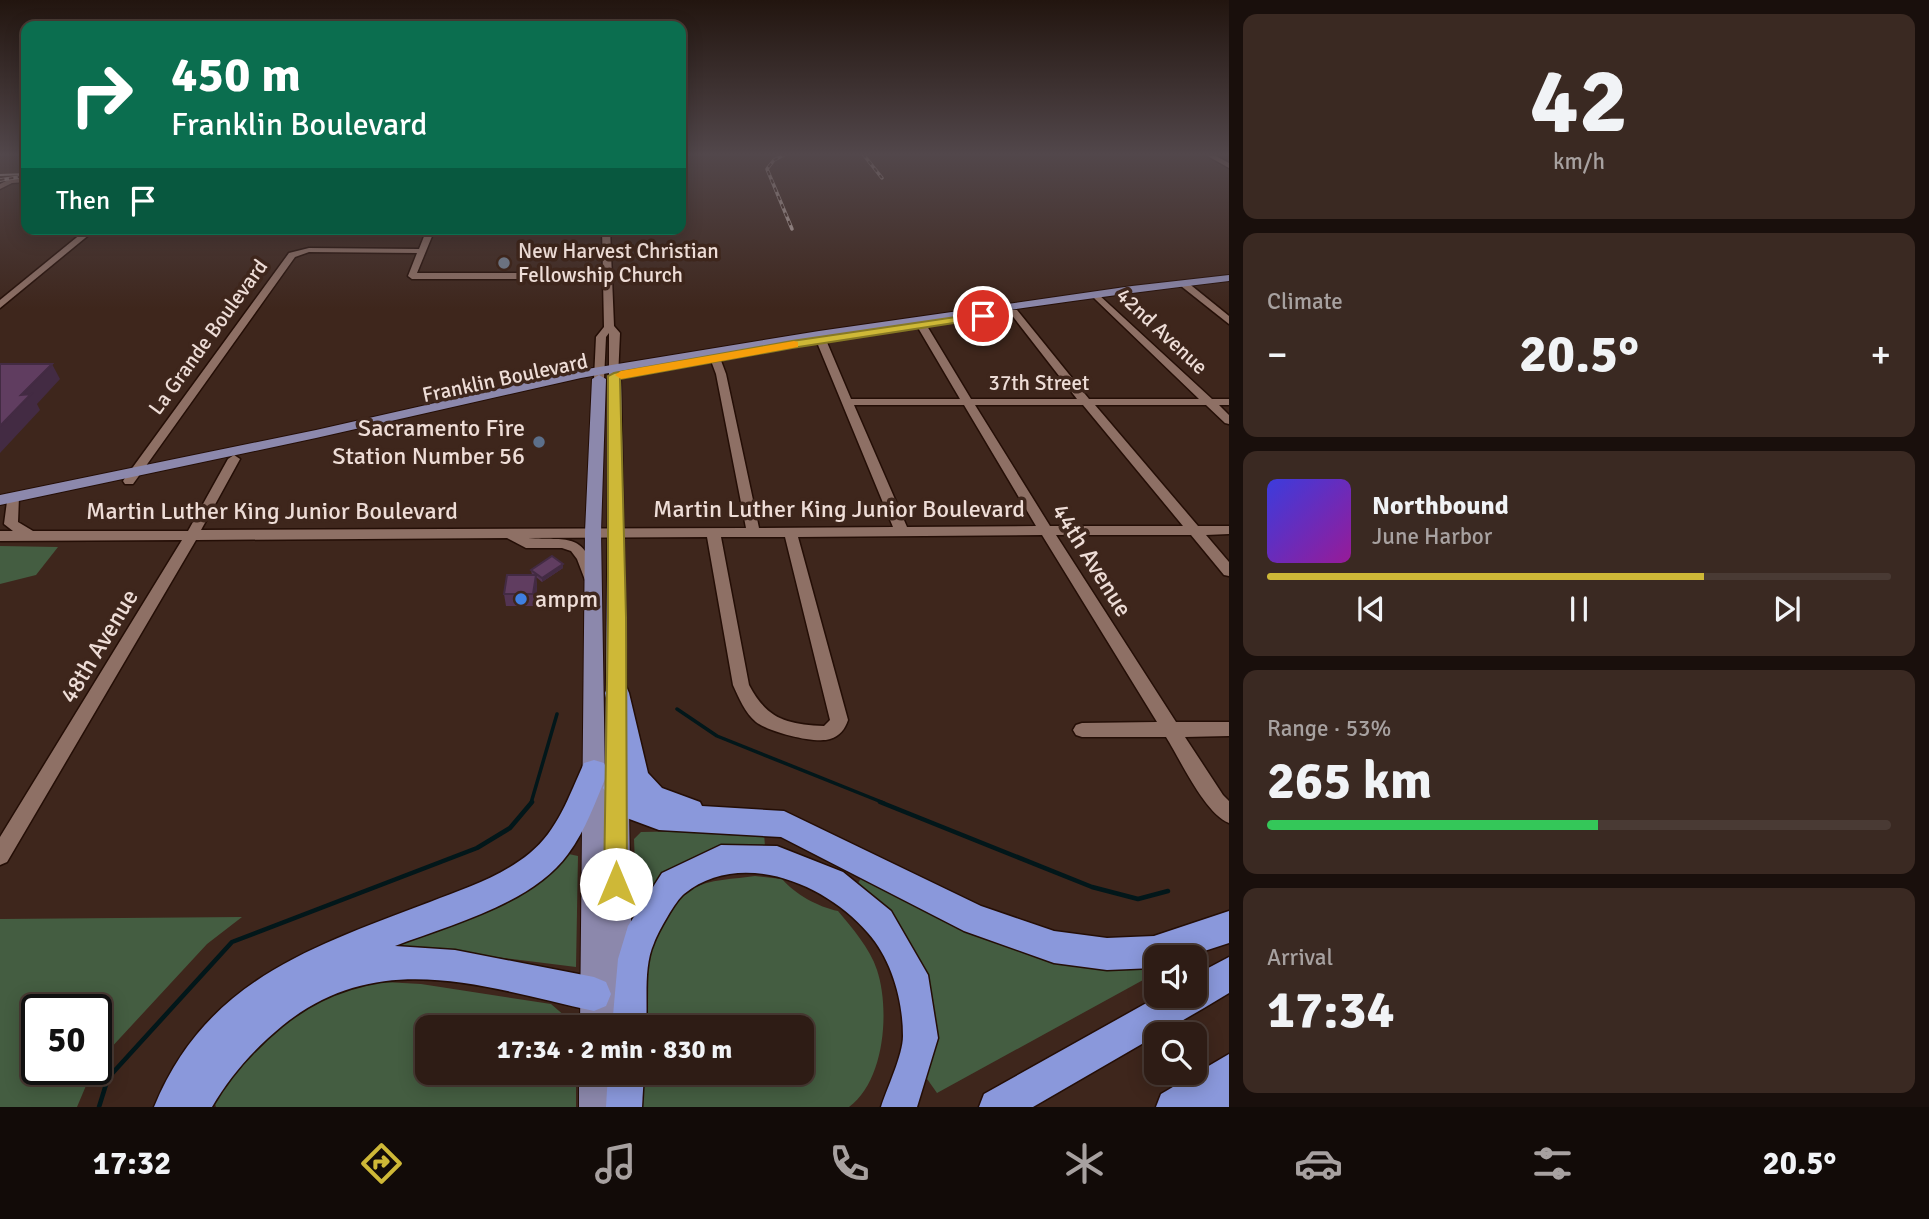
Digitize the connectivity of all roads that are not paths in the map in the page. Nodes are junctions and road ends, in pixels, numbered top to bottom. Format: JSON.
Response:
{"nodes":[{"id":1,"x":85,"y":235,"type":"edge"},
{"id":2,"x":429,"y":235,"type":"edge"},
{"id":3,"x":606,"y":235,"type":"edge"},
{"id":4,"x":422,"y":251,"type":"junction"},
{"id":5,"x":607,"y":276,"type":"junction"},
{"id":6,"x":1229,"y":278,"type":"edge"},
{"id":7,"x":1184,"y":284,"type":"junction"},
{"id":8,"x":1147,"y":289,"type":"junction"},
{"id":9,"x":1099,"y":298,"type":"junction"},
{"id":10,"x":0,"y":305,"type":"edge"},
{"id":11,"x":1014,"y":312,"type":"junction"},
{"id":12,"x":1229,"y":321,"type":"edge"},
{"id":13,"x":922,"y":326,"type":"junction"},
{"id":14,"x":861,"y":334,"type":"junction"},
{"id":15,"x":789,"y":340,"type":"junction"},
{"id":16,"x":821,"y":340,"type":"junction"},
{"id":17,"x":737,"y":354,"type":"junction"},
{"id":18,"x":715,"y":358,"type":"junction"},
{"id":19,"x":606,"y":374,"type":"junction"},
{"id":20,"x":849,"y":402,"type":"junction"},
{"id":21,"x":1087,"y":402,"type":"junction"},
{"id":22,"x":1210,"y":402,"type":"junction"},
{"id":23,"x":1229,"y":402,"type":"edge"},
{"id":24,"x":967,"y":403,"type":"junction"},
{"id":25,"x":1229,"y":421,"type":"edge"},
{"id":26,"x":234,"y":459,"type":"junction"},
{"id":27,"x":134,"y":475,"type":"junction"},
{"id":28,"x":6,"y":503,"type":"edge"},
{"id":29,"x":901,"y":530,"type":"junction"},
{"id":30,"x":1048,"y":530,"type":"junction"},
{"id":31,"x":1196,"y":530,"type":"junction"},
{"id":32,"x":1229,"y":530,"type":"edge"},
{"id":33,"x":713,"y":531,"type":"junction"},
{"id":34,"x":753,"y":531,"type":"junction"},
{"id":35,"x":790,"y":531,"type":"junction"},
{"id":36,"x":508,"y":532,"type":"junction"},
{"id":37,"x":193,"y":533,"type":"junction"},
{"id":38,"x":604,"y":533,"type":"junction"},
{"id":39,"x":29,"y":535,"type":"junction"},
{"id":40,"x":0,"y":536,"type":"edge"},
{"id":41,"x":1229,"y":571,"type":"edge"},
{"id":42,"x":594,"y":587,"type":"junction"},
{"id":43,"x":617,"y":694,"type":"junction"},
{"id":44,"x":1229,"y":729,"type":"edge"},
{"id":45,"x":1082,"y":730,"type":"dead end"},
{"id":46,"x":1172,"y":730,"type":"junction"},
{"id":47,"x":605,"y":780,"type":"junction"},
{"id":48,"x":1229,"y":814,"type":"edge"},
{"id":49,"x":719,"y":820,"type":"junction"},
{"id":50,"x":0,"y":855,"type":"edge"},
{"id":51,"x":1229,"y":927,"type":"edge"},
{"id":52,"x":1229,"y":974,"type":"edge"},
{"id":53,"x":1207,"y":987,"type":"edge"},
{"id":54,"x":1171,"y":1008,"type":"edge"},
{"id":55,"x":594,"y":1011,"type":"edge"},
{"id":56,"x":618,"y":1015,"type":"edge"},
{"id":57,"x":630,"y":1015,"type":"edge"},
{"id":58,"x":1229,"y":1072,"type":"edge"},
{"id":59,"x":594,"y":1085,"type":"edge"},
{"id":60,"x":620,"y":1085,"type":"edge"},
{"id":61,"x":624,"y":1085,"type":"edge"},
{"id":62,"x":172,"y":1107,"type":"edge"},
{"id":63,"x":192,"y":1107,"type":"edge"},
{"id":64,"x":594,"y":1107,"type":"edge"},
{"id":65,"x":621,"y":1107,"type":"edge"},
{"id":66,"x":899,"y":1107,"type":"edge"},
{"id":67,"x":997,"y":1107,"type":"edge"},
{"id":68,"x":1174,"y":1107,"type":"edge"}],
"edges":[{"from":1,"to":10,"type":"street"},
{"from":2,"to":4,"type":"street"},
{"from":3,"to":5,"type":"street"},
{"from":4,"to":5,"type":"street"},
{"from":4,"to":27,"type":"street","name":"La Grande Boulevard"},
{"from":5,"to":19,"type":"street"},
{"from":6,"to":7,"type":"main road","name":"Franklin Boulevard"},
{"from":7,"to":8,"type":"main road","name":"Franklin Boulevard"},
{"from":7,"to":12,"type":"street"},
{"from":8,"to":9,"type":"main road","name":"Franklin Boulevard"},
{"from":8,"to":15,"type":"main road","name":"Franklin Boulevard"},
{"from":9,"to":11,"type":"main road","name":"Franklin Boulevard"},
{"from":9,"to":22,"type":"street","name":"42nd Avenue"},
{"from":11,"to":13,"type":"main road","name":"Franklin Boulevard"},
{"from":11,"to":21,"type":"street"},
{"from":13,"to":14,"type":"main road","name":"Franklin Boulevard"},
{"from":13,"to":24,"type":"street","name":"44th Avenue"},
{"from":14,"to":15,"type":"main road"},
{"from":14,"to":16,"type":"main road","name":"Franklin Boulevard"},
{"from":15,"to":17,"type":"main road"},
{"from":15,"to":19,"type":"main road","name":"Franklin Boulevard"},
{"from":16,"to":17,"type":"main road","name":"Franklin Boulevard"},
{"from":16,"to":20,"type":"street"},
{"from":17,"to":18,"type":"main road","name":"Franklin Boulevard"},
{"from":18,"to":19,"type":"main road","name":"Franklin Boulevard"},
{"from":18,"to":34,"type":"street"},
{"from":19,"to":26,"type":"main road","name":"Franklin Boulevard"},
{"from":19,"to":27,"type":"main road","name":"Franklin Boulevard"},
{"from":19,"to":38,"type":"main road"},
{"from":20,"to":24,"type":"street","name":"37th Street"},
{"from":20,"to":29,"type":"street"},
{"from":21,"to":22,"type":"street","name":"37th Street"},
{"from":21,"to":24,"type":"street","name":"37th Street"},
{"from":21,"to":31,"type":"street"},
{"from":22,"to":23,"type":"street","name":"37th Street"},
{"from":22,"to":25,"type":"street","name":"42nd Avenue"},
{"from":24,"to":30,"type":"street","name":"44th Avenue"},
{"from":26,"to":27,"type":"main road","name":"Franklin Boulevard"},
{"from":26,"to":37,"type":"street","name":"48th Avenue"},
{"from":27,"to":28,"type":"main road","name":"Franklin Boulevard"},
{"from":28,"to":39,"type":"street"},
{"from":29,"to":30,"type":"street","name":"Martin Luther King Junior Boulevard"},
{"from":29,"to":35,"type":"street","name":"Martin Luther King Junior Boulevard"},
{"from":30,"to":31,"type":"street","name":"Martin Luther King Junior Boulevard"},
{"from":30,"to":46,"type":"street","name":"44th Avenue"},
{"from":31,"to":32,"type":"street","name":"Martin Luther King Junior Boulevard"},
{"from":31,"to":41,"type":"street"},
{"from":33,"to":34,"type":"street","name":"Martin Luther King Junior Boulevard"},
{"from":33,"to":35,"type":"street"},
{"from":33,"to":38,"type":"street","name":"Martin Luther King Junior Boulevard"},
{"from":34,"to":35,"type":"street","name":"Martin Luther King Junior Boulevard"},
{"from":36,"to":37,"type":"street","name":"Martin Luther King Junior Boulevard"},
{"from":36,"to":38,"type":"street","name":"Martin Luther King Junior Boulevard"},
{"from":36,"to":42,"type":"street"},
{"from":37,"to":39,"type":"street","name":"Martin Luther King Junior Boulevard"},
{"from":37,"to":50,"type":"street","name":"48th Avenue"},
{"from":38,"to":42,"type":"main road"},
{"from":38,"to":43,"type":"main road"},
{"from":39,"to":40,"type":"street","name":"Martin Luther King Junior Boulevard"},
{"from":42,"to":47,"type":"main road"},
{"from":43,"to":47,"type":"main road"},
{"from":43,"to":49,"type":"highway"},
{"from":44,"to":46,"type":"street"},
{"from":45,"to":46,"type":"street"},
{"from":46,"to":48,"type":"street","name":"44th Avenue"},
{"from":47,"to":49,"type":"highway"},
{"from":47,"to":55,"type":"main road"},
{"from":47,"to":56,"type":"main road"},
{"from":47,"to":62,"type":"highway"},
{"from":49,"to":51,"type":"highway"},
{"from":52,"to":53,"type":"highway"},
{"from":54,"to":67,"type":"highway"},
{"from":55,"to":63,"type":"highway"},
{"from":57,"to":66,"type":"highway"},
{"from":58,"to":68,"type":"highway"},
{"from":59,"to":64,"type":"main road"},
{"from":60,"to":65,"type":"main road"},
{"from":61,"to":65,"type":"highway"}]}
